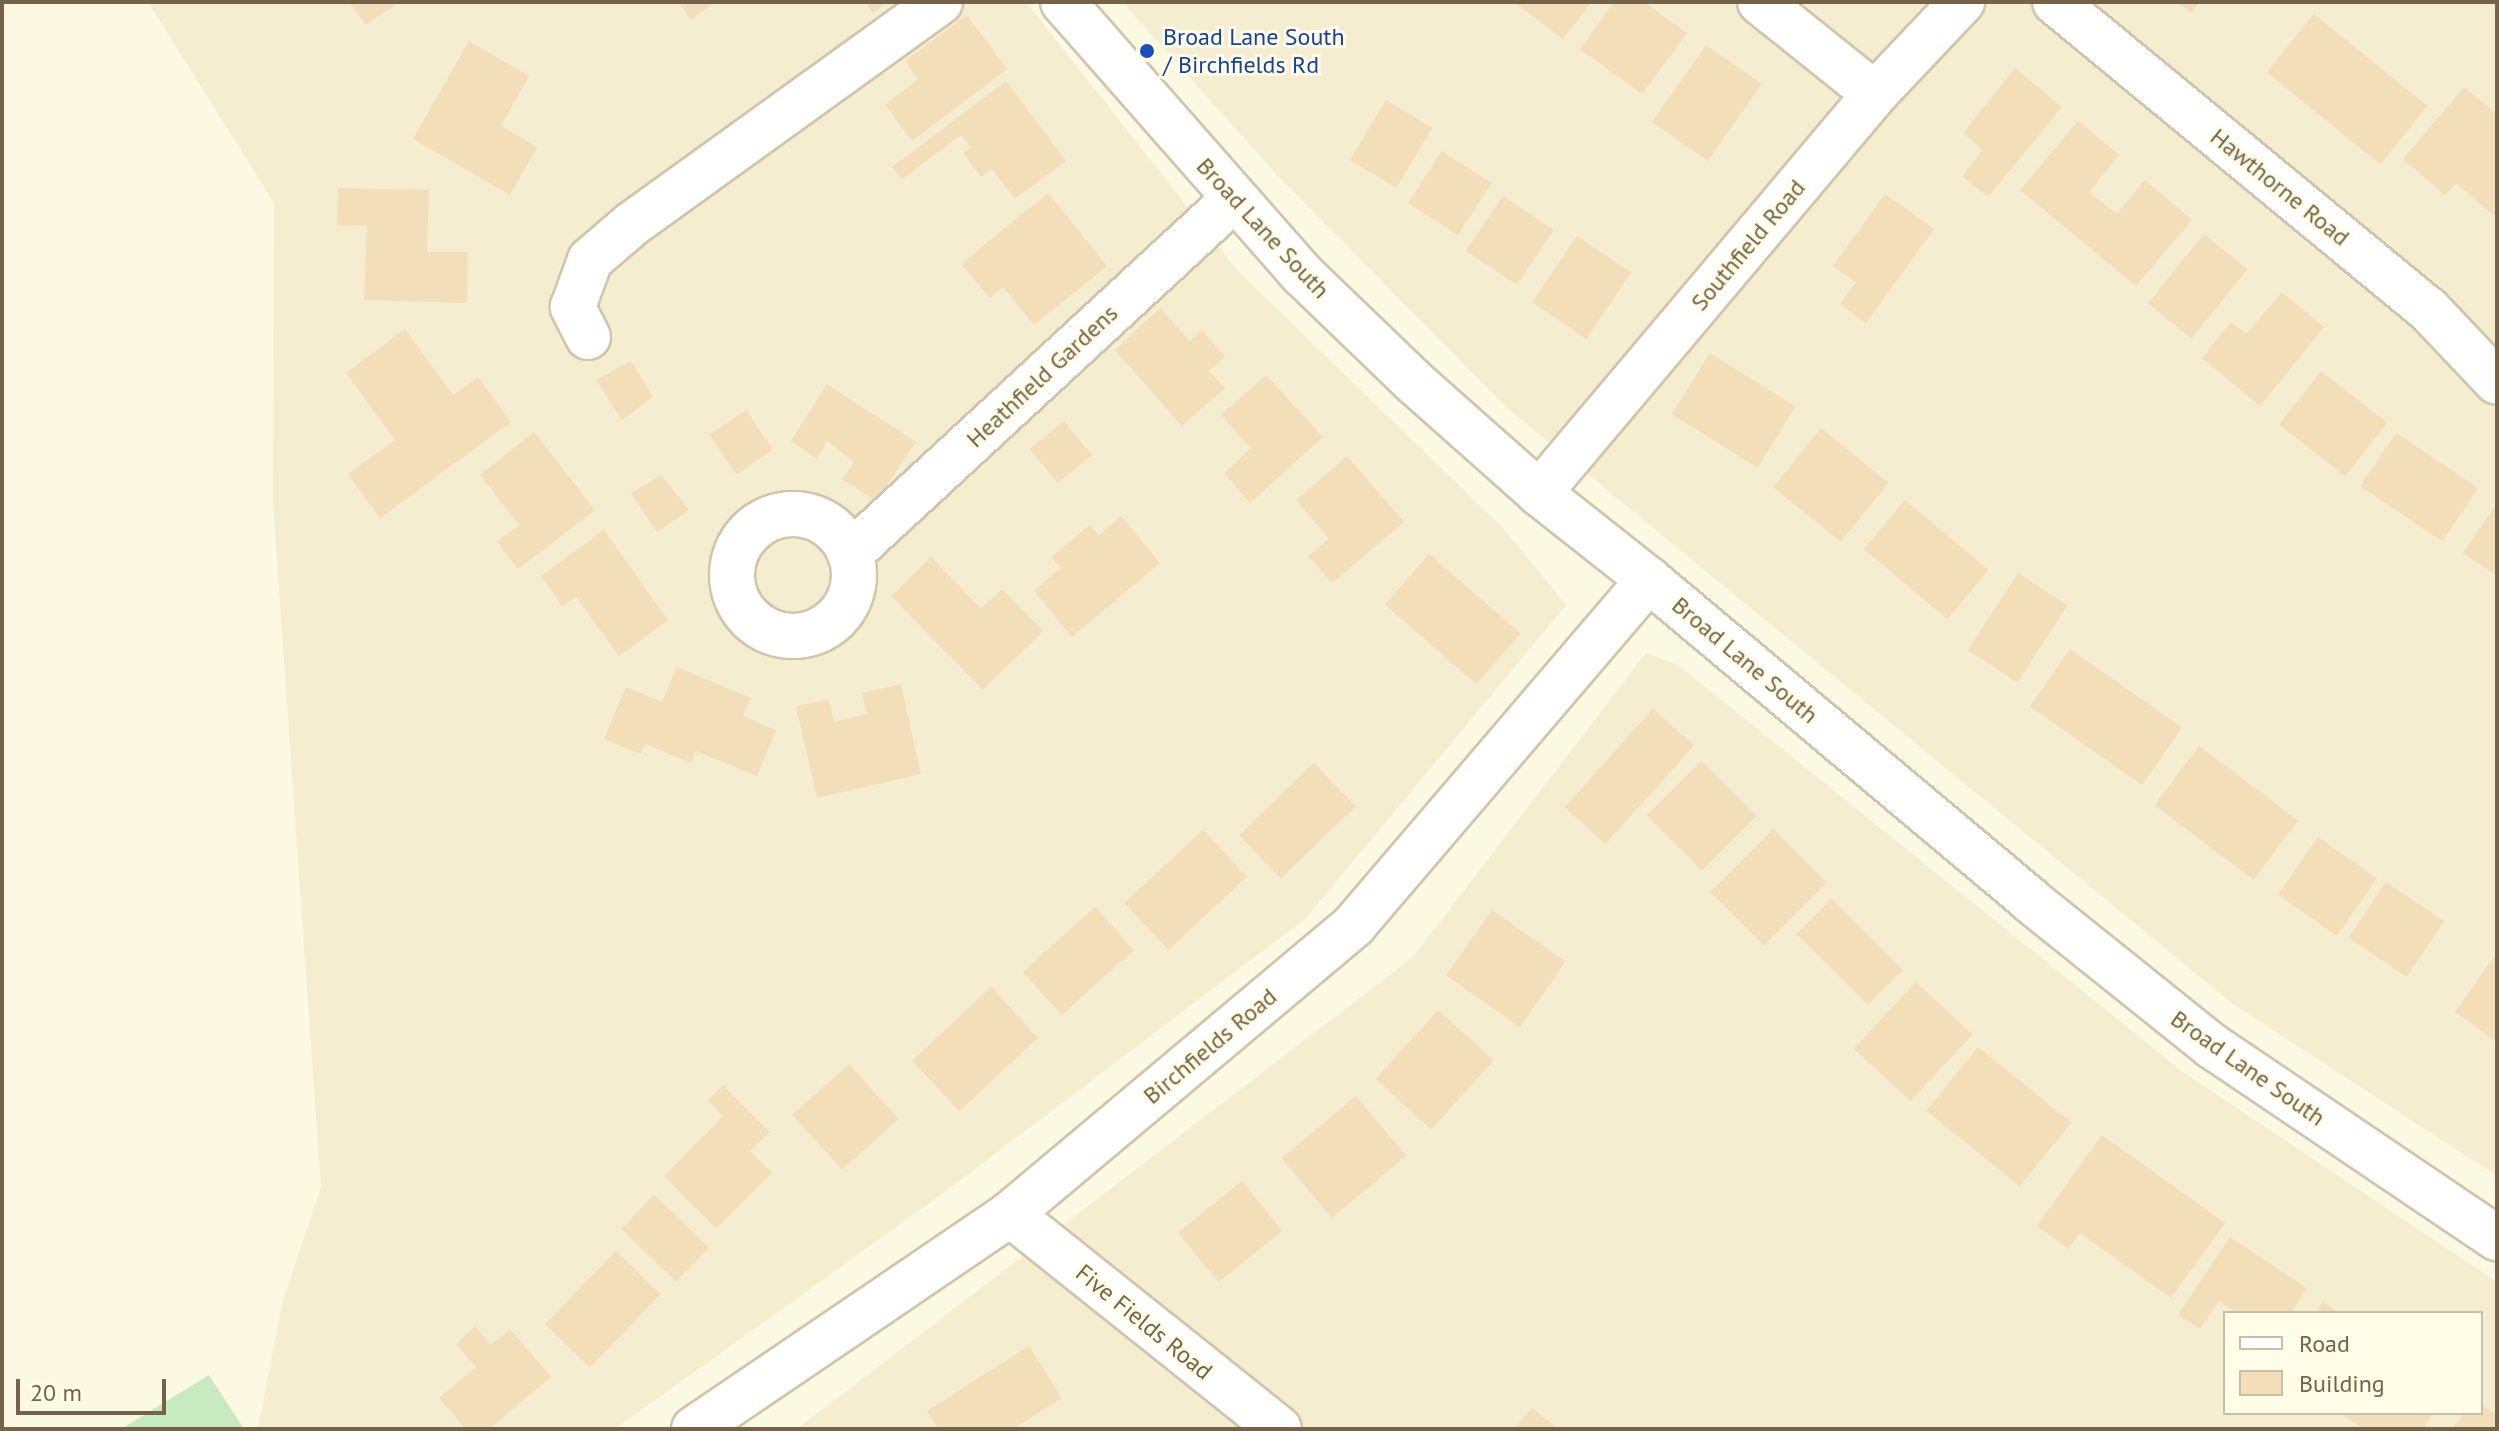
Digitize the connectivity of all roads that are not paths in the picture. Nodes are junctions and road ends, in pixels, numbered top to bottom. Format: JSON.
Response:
{"nodes":[{"id":1,"x":940,"y":2,"type":"edge"},
{"id":2,"x":1063,"y":2,"type":"edge"},
{"id":3,"x":1760,"y":2,"type":"edge"},
{"id":4,"x":1962,"y":2,"type":"edge"},
{"id":5,"x":2055,"y":2,"type":"edge"},
{"id":6,"x":1875,"y":94,"type":"junction"},
{"id":7,"x":1234,"y":199,"type":"junction"},
{"id":8,"x":588,"y":337,"type":"dead end"},
{"id":9,"x":2497,"y":382,"type":"edge"},
{"id":10,"x":1539,"y":493,"type":"junction"},
{"id":11,"x":850,"y":554,"type":"dead end"},
{"id":12,"x":1649,"y":580,"type":"junction"},
{"id":13,"x":1010,"y":1214,"type":"junction"},
{"id":14,"x":2497,"y":1238,"type":"edge"},
{"id":15,"x":694,"y":1429,"type":"edge"},
{"id":16,"x":1279,"y":1429,"type":"edge"}],
"edges":[{"from":1,"to":8,"type":"street"},
{"from":2,"to":7,"type":"street","name":"Broad Lane South"},
{"from":3,"to":6,"type":"street"},
{"from":4,"to":6,"type":"street","name":"Southfield Road"},
{"from":5,"to":9,"type":"street","name":"Hawthorne Road"},
{"from":6,"to":10,"type":"street","name":"Southfield Road"},
{"from":7,"to":10,"type":"street","name":"Broad Lane South"},
{"from":7,"to":11,"type":"street","name":"Heathfield Gardens"},
{"from":10,"to":12,"type":"street","name":"Broad Lane South"},
{"from":12,"to":13,"type":"street","name":"Birchfields Road"},
{"from":12,"to":14,"type":"street","name":"Broad Lane South"},
{"from":13,"to":15,"type":"street","name":"Birchfields Road"},
{"from":13,"to":16,"type":"street","name":"Five Fields Road"}]}
